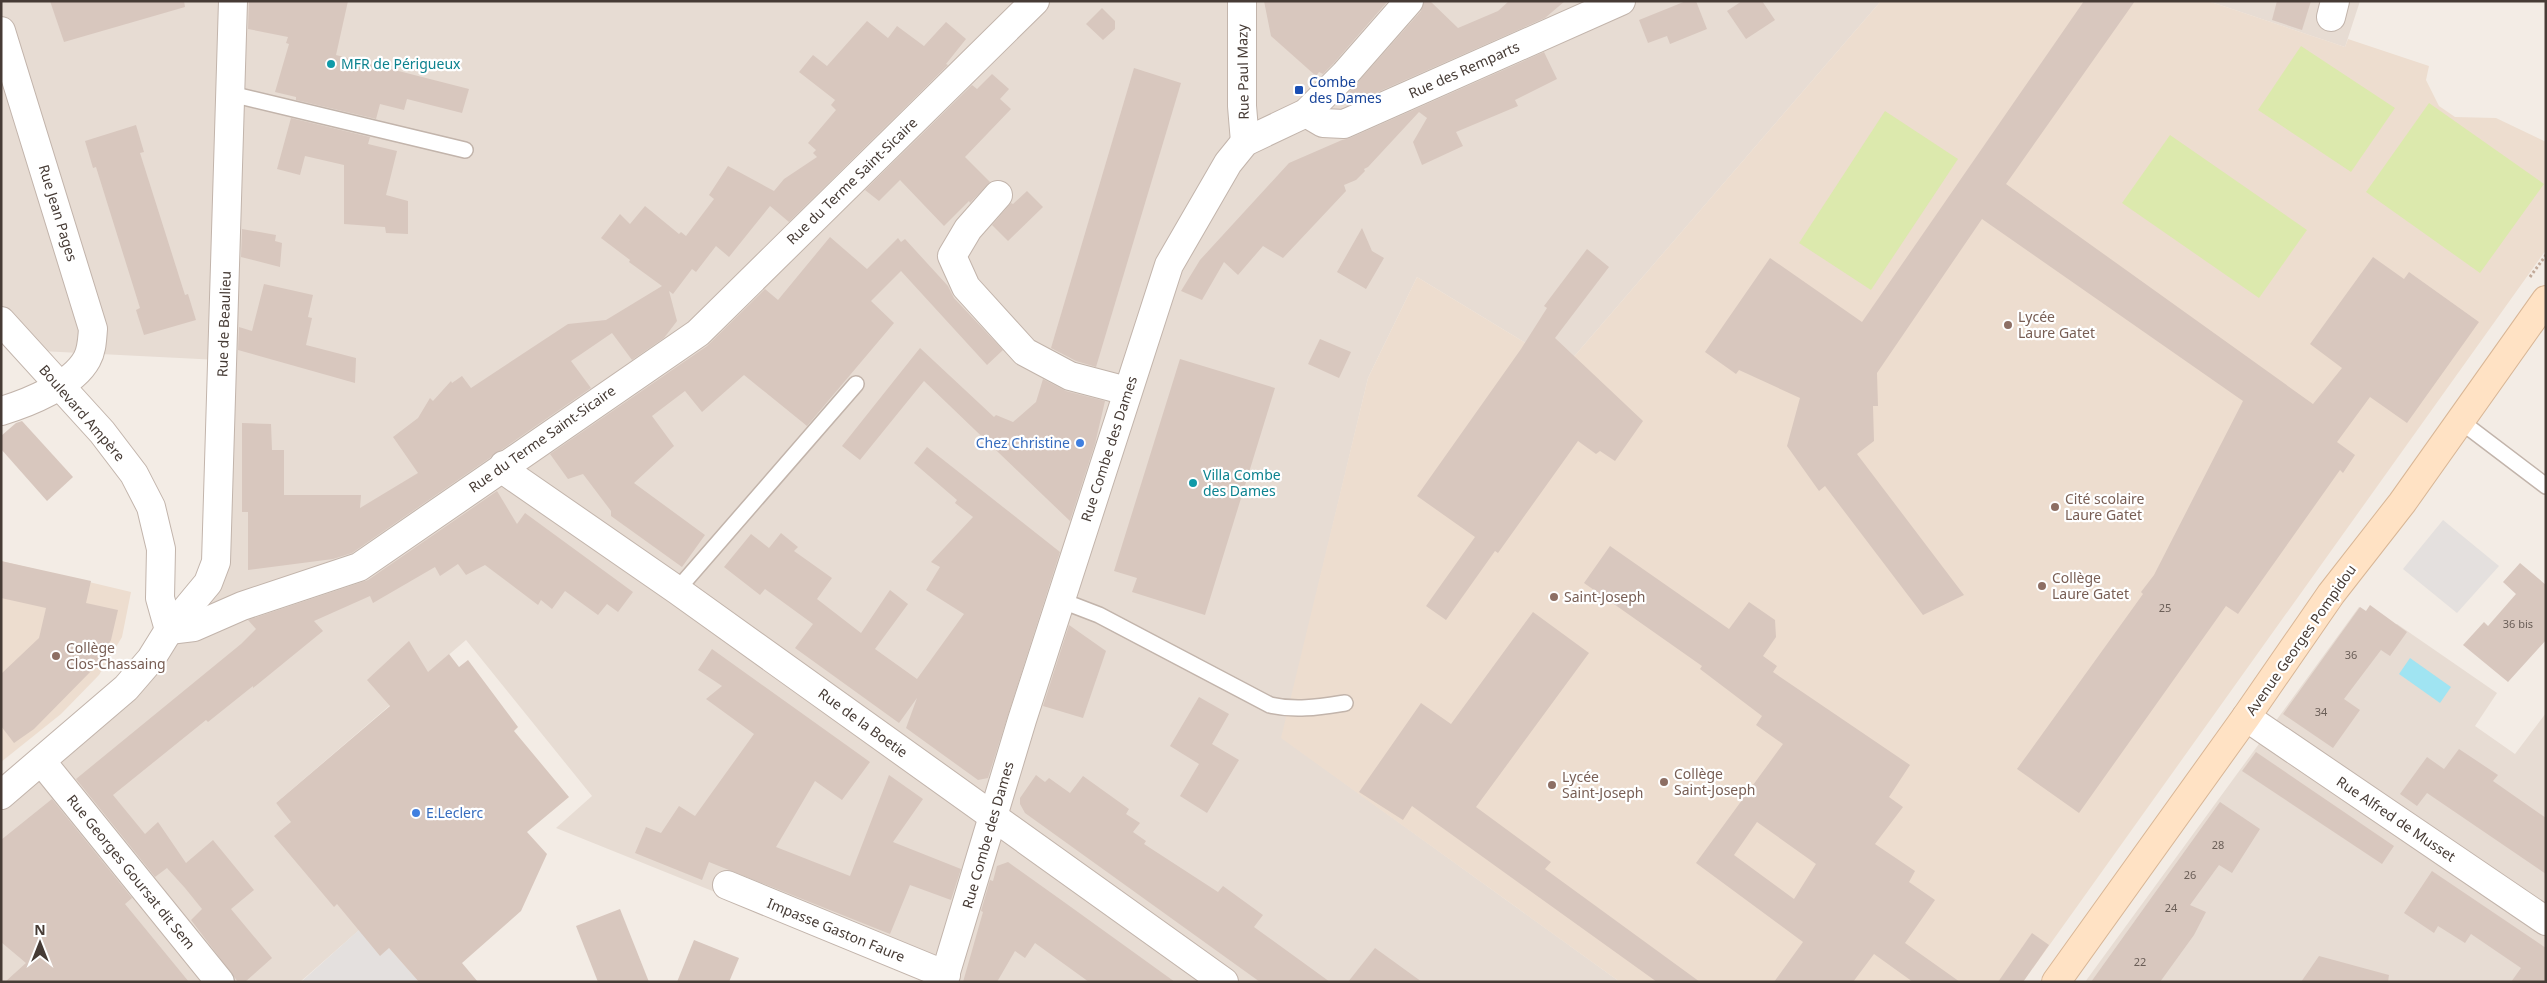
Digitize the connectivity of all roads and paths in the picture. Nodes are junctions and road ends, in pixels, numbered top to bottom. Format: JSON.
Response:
{"nodes":[{"id":1,"x":233,"y":1,"type":"edge"},
{"id":2,"x":1035,"y":1,"type":"edge"},
{"id":3,"x":1242,"y":1,"type":"edge"},
{"id":4,"x":1409,"y":1,"type":"edge"},
{"id":5,"x":1621,"y":1,"type":"edge"},
{"id":6,"x":1,"y":32,"type":"edge"},
{"id":7,"x":231,"y":94,"type":"junction"},
{"id":8,"x":1306,"y":113,"type":"junction"},
{"id":9,"x":1245,"y":142,"type":"junction"},
{"id":10,"x":465,"y":150,"type":"dead end"},
{"id":11,"x":998,"y":196,"type":"dead end"},
{"id":12,"x":2546,"y":300,"type":"edge"},
{"id":13,"x":1,"y":320,"type":"edge"},
{"id":14,"x":856,"y":384,"type":"dead end"},
{"id":15,"x":59,"y":386,"type":"junction"},
{"id":16,"x":1127,"y":391,"type":"junction"},
{"id":17,"x":1,"y":410,"type":"edge"},
{"id":18,"x":2460,"y":420,"type":"junction"},
{"id":19,"x":504,"y":466,"type":"junction"},
{"id":20,"x":2546,"y":486,"type":"edge"},
{"id":21,"x":677,"y":590,"type":"junction"},
{"id":22,"x":1060,"y":600,"type":"junction"},
{"id":23,"x":169,"y":630,"type":"junction"},
{"id":24,"x":1345,"y":703,"type":"dead end"},
{"id":25,"x":2246,"y":717,"type":"junction"},
{"id":26,"x":42,"y":762,"type":"junction"},
{"id":27,"x":1,"y":795,"type":"edge"},
{"id":28,"x":994,"y":816,"type":"junction"},
{"id":29,"x":727,"y":885,"type":"dead end"},
{"id":30,"x":2546,"y":921,"type":"edge"},
{"id":31,"x":944,"y":978,"type":"edge"},
{"id":32,"x":220,"y":982,"type":"edge"},
{"id":33,"x":1224,"y":982,"type":"edge"},
{"id":34,"x":2056,"y":982,"type":"edge"}],
"edges":[{"from":1,"to":7,"type":"street","name":"Rue de Beaulieu"},
{"from":2,"to":19,"type":"street","name":"Rue du Terme Saint-Sicaire"},
{"from":3,"to":9,"type":"street","name":"Rue Paul Mazy"},
{"from":4,"to":8,"type":"street","name":"Rue Combe des Dames"},
{"from":5,"to":8,"type":"street","name":"Rue des Remparts"},
{"from":6,"to":15,"type":"street","name":"Rue Jean Pages"},
{"from":7,"to":10,"type":"lane"},
{"from":7,"to":23,"type":"street","name":"Rue de Beaulieu"},
{"from":8,"to":9,"type":"street","name":"Rue Combe des Dames"},
{"from":9,"to":16,"type":"street","name":"Rue Combe des Dames"},
{"from":11,"to":16,"type":"street"},
{"from":12,"to":18,"type":"main road","name":"Avenue Georges Pompidou"},
{"from":13,"to":15,"type":"street","name":"Boulevard Ampère"},
{"from":14,"to":21,"type":"lane"},
{"from":15,"to":17,"type":"street","name":"Rue Jean Pages"},
{"from":15,"to":23,"type":"street","name":"Boulevard Ampère"},
{"from":16,"to":22,"type":"street","name":"Rue Combe des Dames"},
{"from":18,"to":20,"type":"lane"},
{"from":18,"to":25,"type":"main road","name":"Avenue Georges Pompidou"},
{"from":19,"to":21,"type":"street","name":"Rue de la Boetie"},
{"from":19,"to":23,"type":"street","name":"Rue du Terme Saint-Sicaire"},
{"from":21,"to":28,"type":"street","name":"Rue de la Boetie"},
{"from":22,"to":24,"type":"lane"},
{"from":22,"to":28,"type":"street","name":"Rue Combe des Dames"},
{"from":23,"to":26,"type":"street"},
{"from":25,"to":30,"type":"street","name":"Rue Alfred de Musset"},
{"from":25,"to":34,"type":"main road","name":"Avenue Georges Pompidou"},
{"from":26,"to":27,"type":"street"},
{"from":26,"to":32,"type":"street","name":"Rue Georges Goursat dit Sem"},
{"from":28,"to":31,"type":"street","name":"Rue Combe des Dames"},
{"from":28,"to":33,"type":"street","name":"Rue de la Boetie"},
{"from":29,"to":31,"type":"street","name":"Impasse Gaston Faure"}]}
